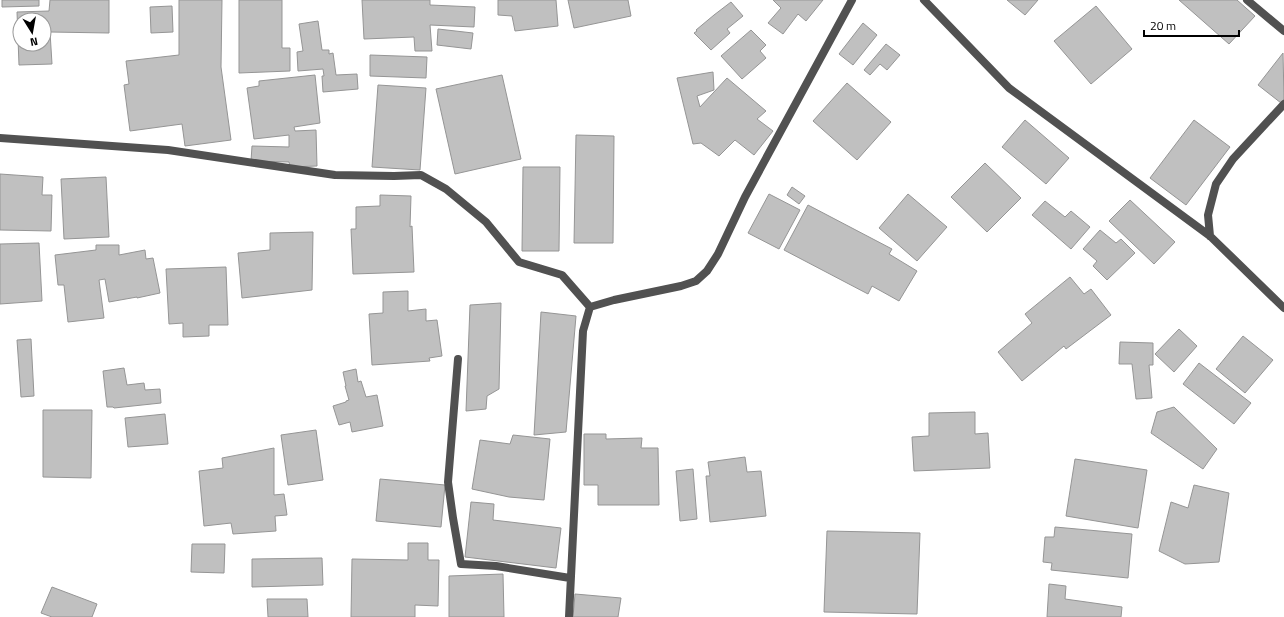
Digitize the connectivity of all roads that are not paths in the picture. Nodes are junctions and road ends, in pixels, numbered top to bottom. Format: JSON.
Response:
{"nodes":[{"id":1,"x":852,"y":0,"type":"edge"},
{"id":2,"x":924,"y":0,"type":"edge"},
{"id":3,"x":1247,"y":0,"type":"edge"},
{"id":4,"x":1284,"y":31,"type":"edge"},
{"id":5,"x":1284,"y":104,"type":"edge"},
{"id":6,"x":0,"y":138,"type":"edge"},
{"id":7,"x":1210,"y":236,"type":"junction"},
{"id":8,"x":590,"y":307,"type":"junction"},
{"id":9,"x":1284,"y":308,"type":"edge"},
{"id":10,"x":458,"y":359,"type":"dead end"},
{"id":11,"x":570,"y":578,"type":"junction"},
{"id":12,"x":569,"y":617,"type":"edge"}],
"edges":[{"from":1,"to":8,"type":"street"},
{"from":2,"to":7,"type":"street"},
{"from":3,"to":4,"type":"street"},
{"from":5,"to":7,"type":"street"},
{"from":6,"to":8,"type":"street"},
{"from":7,"to":9,"type":"street"},
{"from":8,"to":11,"type":"street"},
{"from":10,"to":11,"type":"street"},
{"from":11,"to":12,"type":"street"}]}
